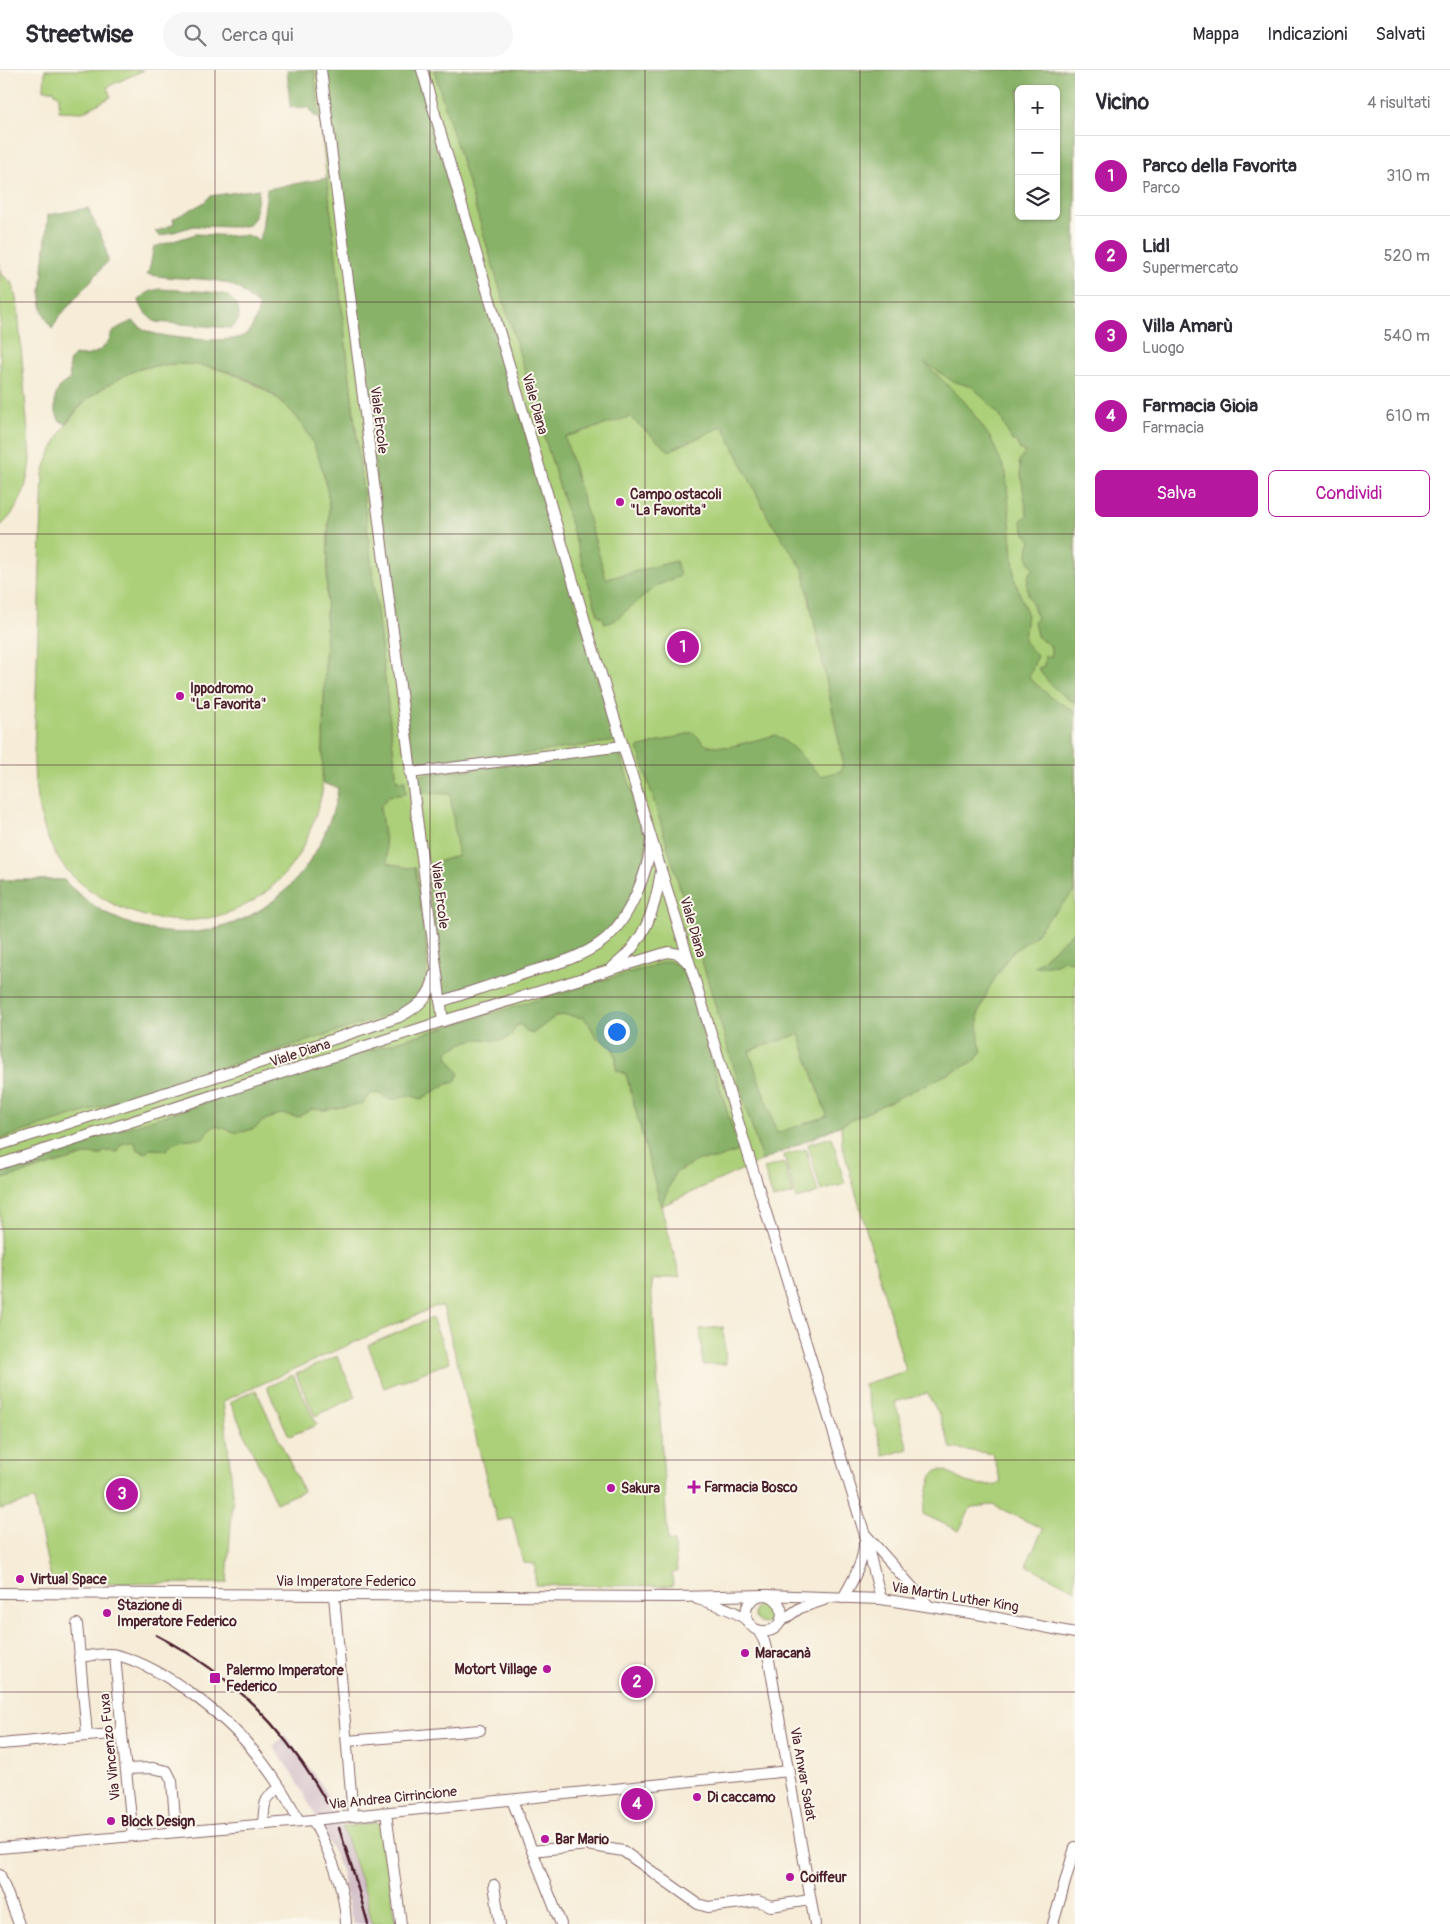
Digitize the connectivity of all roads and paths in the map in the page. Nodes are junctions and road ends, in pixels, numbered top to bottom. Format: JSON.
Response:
{"nodes":[{"id":1,"x":321,"y":70,"type":"edge"},
{"id":2,"x":422,"y":70,"type":"edge"},
{"id":3,"x":623,"y":746,"type":"junction"},
{"id":4,"x":410,"y":773,"type":"junction"},
{"id":5,"x":652,"y":836,"type":"junction"},
{"id":6,"x":661,"y":868,"type":"junction"},
{"id":7,"x":692,"y":967,"type":"junction"},
{"id":8,"x":435,"y":969,"type":"junction"},
{"id":9,"x":608,"y":970,"type":"junction"},
{"id":10,"x":440,"y":1002,"type":"junction"},
{"id":11,"x":443,"y":1021,"type":"junction"},
{"id":12,"x":0,"y":1145,"type":"edge"},
{"id":13,"x":0,"y":1164,"type":"edge"},
{"id":14,"x":864,"y":1532,"type":"junction"},
{"id":15,"x":0,"y":1593,"type":"edge"},
{"id":16,"x":334,"y":1595,"type":"junction"},
{"id":17,"x":764,"y":1595,"type":"junction"},
{"id":18,"x":691,"y":1597,"type":"junction"},
{"id":19,"x":830,"y":1598,"type":"junction"},
{"id":20,"x":843,"y":1598,"type":"junction"},
{"id":21,"x":881,"y":1599,"type":"junction"},
{"id":22,"x":929,"y":1606,"type":"junction"},
{"id":23,"x":747,"y":1620,"type":"junction"},
{"id":24,"x":780,"y":1622,"type":"junction"},
{"id":25,"x":77,"y":1624,"type":"dead end"},
{"id":26,"x":758,"y":1630,"type":"junction"},
{"id":27,"x":1075,"y":1632,"type":"edge"},
{"id":28,"x":115,"y":1655,"type":"junction"},
{"id":29,"x":79,"y":1656,"type":"junction"},
{"id":30,"x":480,"y":1730,"type":"dead end"},
{"id":31,"x":122,"y":1734,"type":"junction"},
{"id":32,"x":87,"y":1735,"type":"junction"},
{"id":33,"x":347,"y":1741,"type":"junction"},
{"id":34,"x":0,"y":1744,"type":"edge"},
{"id":35,"x":126,"y":1769,"type":"junction"},
{"id":36,"x":789,"y":1771,"type":"junction"},
{"id":37,"x":280,"y":1788,"type":"junction"},
{"id":38,"x":512,"y":1800,"type":"junction"},
{"id":39,"x":386,"y":1813,"type":"junction"},
{"id":40,"x":354,"y":1816,"type":"junction"},
{"id":41,"x":312,"y":1820,"type":"junction"},
{"id":42,"x":299,"y":1821,"type":"junction"},
{"id":43,"x":263,"y":1824,"type":"junction"},
{"id":44,"x":176,"y":1832,"type":"junction"},
{"id":45,"x":133,"y":1836,"type":"junction"},
{"id":46,"x":1075,"y":1847,"type":"edge"},
{"id":47,"x":0,"y":1848,"type":"edge"},
{"id":48,"x":532,"y":1851,"type":"junction"},
{"id":49,"x":0,"y":1875,"type":"edge"},
{"id":50,"x":494,"y":1885,"type":"dead end"},
{"id":51,"x":810,"y":1900,"type":"junction"},
{"id":52,"x":19,"y":1924,"type":"edge"},
{"id":53,"x":346,"y":1924,"type":"edge"},
{"id":54,"x":401,"y":1924,"type":"edge"},
{"id":55,"x":500,"y":1924,"type":"edge"},
{"id":56,"x":562,"y":1924,"type":"edge"},
{"id":57,"x":814,"y":1924,"type":"edge"},
{"id":58,"x":1053,"y":1924,"type":"edge"}],
"edges":[{"from":1,"to":4,"type":"street","name":"Viale Ercole"},
{"from":2,"to":3,"type":"street","name":"Viale Diana"},
{"from":3,"to":4,"type":"street"},
{"from":3,"to":5,"type":"street","name":"Viale Diana"},
{"from":4,"to":8,"type":"street","name":"Viale Ercole"},
{"from":5,"to":6,"type":"street","name":"Viale Diana"},
{"from":5,"to":10,"type":"street","name":"Viale Diana"},
{"from":6,"to":7,"type":"street","name":"Viale Diana"},
{"from":6,"to":9,"type":"street","name":"Viale Diana"},
{"from":7,"to":9,"type":"street","name":"Viale Diana"},
{"from":7,"to":14,"type":"street"},
{"from":8,"to":10,"type":"street","name":"Viale Ercole"},
{"from":8,"to":12,"type":"street","name":"Viale Diana"},
{"from":9,"to":11,"type":"street","name":"Viale Diana"},
{"from":10,"to":11,"type":"street","name":"Viale Ercole"},
{"from":11,"to":13,"type":"street","name":"Viale Diana"},
{"from":14,"to":20,"type":"street"},
{"from":14,"to":21,"type":"street"},
{"from":14,"to":22,"type":"street"},
{"from":15,"to":16,"type":"street","name":"Via Imperatore Federico"},
{"from":16,"to":18,"type":"street","name":"Via Imperatore Federico"},
{"from":16,"to":33,"type":"street"},
{"from":17,"to":18,"type":"street","name":"Via Martin Luther King"},
{"from":17,"to":19,"type":"street","name":"Via Martin Luther King"},
{"from":17,"to":23,"type":"street"},
{"from":17,"to":24,"type":"street"},
{"from":18,"to":23,"type":"street"},
{"from":19,"to":20,"type":"street","name":"Via Martin Luther King"},
{"from":19,"to":24,"type":"street"},
{"from":20,"to":21,"type":"street","name":"Via Martin Luther King"},
{"from":21,"to":22,"type":"street","name":"Via Martin Luther King"},
{"from":22,"to":27,"type":"street","name":"Via Martin Luther King"},
{"from":23,"to":26,"type":"street"},
{"from":24,"to":26,"type":"street"},
{"from":25,"to":29,"type":"street"},
{"from":26,"to":36,"type":"street","name":"Via Anwar Sadat"},
{"from":28,"to":29,"type":"street"},
{"from":28,"to":31,"type":"street","name":"Via Vincenzo Fuxa"},
{"from":28,"to":37,"type":"street"},
{"from":29,"to":32,"type":"street"},
{"from":30,"to":33,"type":"street"},
{"from":31,"to":32,"type":"street"},
{"from":31,"to":35,"type":"street","name":"Via Vincenzo Fuxa"},
{"from":32,"to":34,"type":"street"},
{"from":33,"to":40,"type":"street"},
{"from":35,"to":44,"type":"street"},
{"from":35,"to":45,"type":"street","name":"Via Vincenzo Fuxa"},
{"from":36,"to":38,"type":"street","name":"Via Andrea Cirrincione"},
{"from":36,"to":51,"type":"street","name":"Via Anwar Sadat"},
{"from":37,"to":42,"type":"street"},
{"from":37,"to":43,"type":"street"},
{"from":38,"to":39,"type":"street","name":"Via Andrea Cirrincione"},
{"from":38,"to":48,"type":"street"},
{"from":39,"to":40,"type":"street","name":"Via Andrea Cirrincione"},
{"from":39,"to":54,"type":"street"},
{"from":40,"to":41,"type":"street","name":"Via Andrea Cirrincione"},
{"from":41,"to":42,"type":"street","name":"Via Andrea Cirrincione"},
{"from":41,"to":53,"type":"street"},
{"from":42,"to":43,"type":"street","name":"Via Andrea Cirrincione"},
{"from":43,"to":44,"type":"street","name":"Via Andrea Cirrincione"},
{"from":44,"to":45,"type":"street","name":"Via Andrea Cirrincione"},
{"from":45,"to":47,"type":"street","name":"Via Andrea Cirrincione"},
{"from":46,"to":58,"type":"street"},
{"from":48,"to":51,"type":"street"},
{"from":48,"to":56,"type":"street"},
{"from":49,"to":52,"type":"street"},
{"from":50,"to":55,"type":"street"},
{"from":51,"to":57,"type":"street","name":"Via Anwar Sadat"}]}
